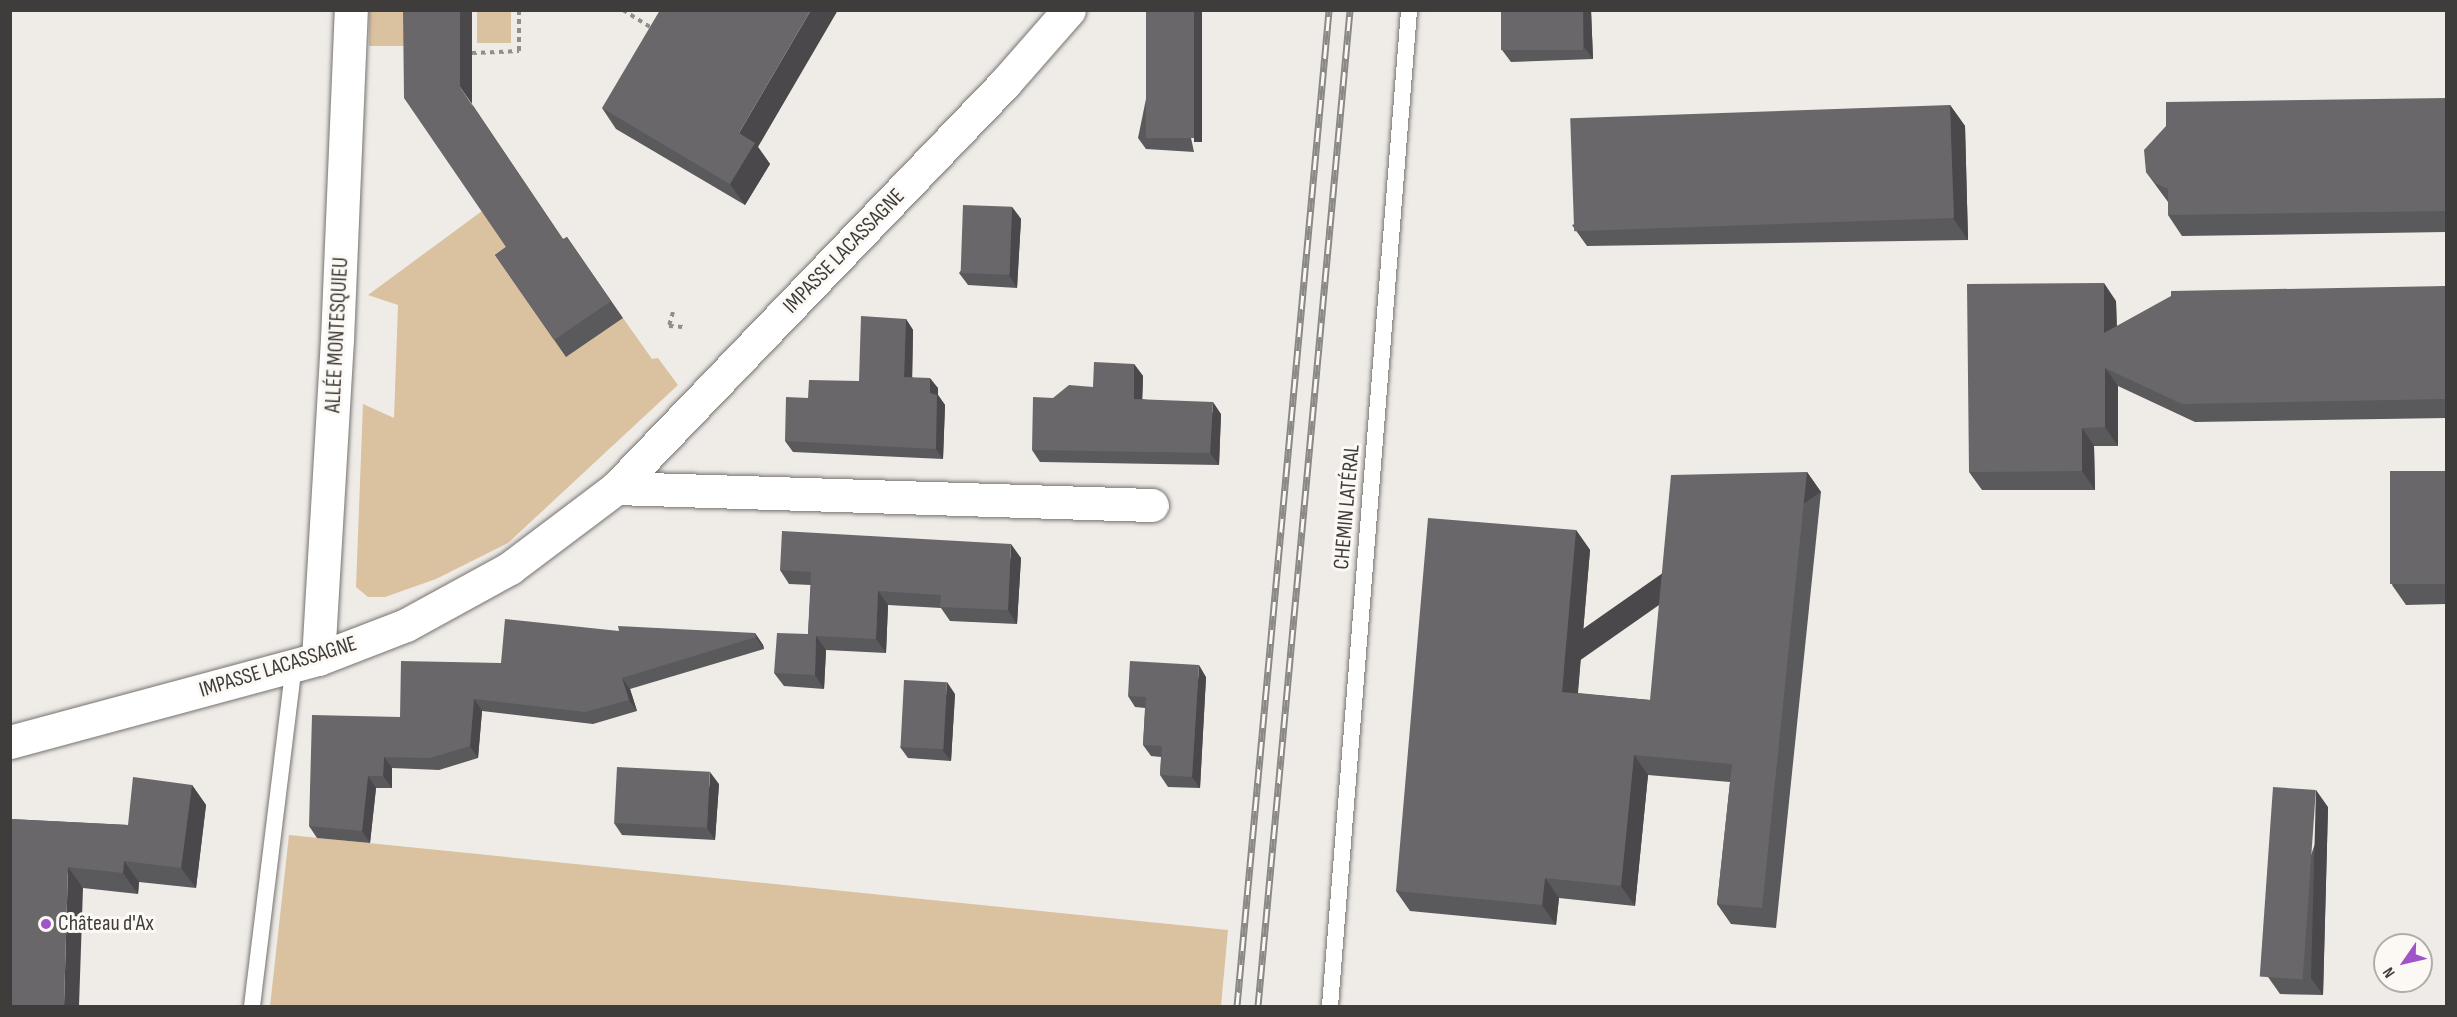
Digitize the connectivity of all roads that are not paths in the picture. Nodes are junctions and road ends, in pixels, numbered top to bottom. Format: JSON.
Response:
{"nodes":[{"id":1,"x":351,"y":10,"type":"edge"},
{"id":2,"x":1069,"y":10,"type":"edge"},
{"id":3,"x":1409,"y":10,"type":"edge"},
{"id":4,"x":616,"y":488,"type":"junction"},
{"id":5,"x":1152,"y":505,"type":"dead end"},
{"id":6,"x":306,"y":662,"type":"junction"},
{"id":7,"x":10,"y":742,"type":"edge"},
{"id":8,"x":252,"y":1006,"type":"edge"},
{"id":9,"x":1330,"y":1006,"type":"edge"}],
"edges":[{"from":1,"to":6,"type":"street","name":"ALLÉE MONTESQUIEU"},
{"from":2,"to":4,"type":"street","name":"IMPASSE LACASSAGNE"},
{"from":3,"to":9,"type":"lane","name":"CHEMIN LATÉRAL"},
{"from":4,"to":5,"type":"street"},
{"from":4,"to":6,"type":"street","name":"IMPASSE LACASSAGNE"},
{"from":6,"to":7,"type":"street","name":"IMPASSE LACASSAGNE"},
{"from":6,"to":8,"type":"lane"}]}
